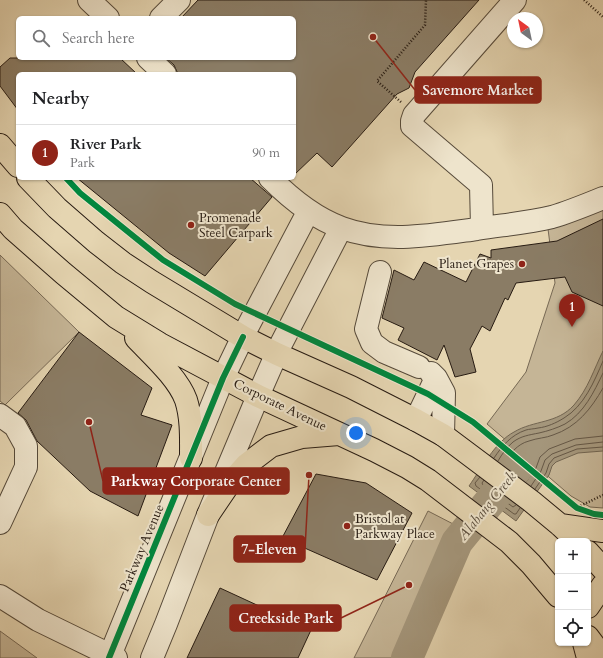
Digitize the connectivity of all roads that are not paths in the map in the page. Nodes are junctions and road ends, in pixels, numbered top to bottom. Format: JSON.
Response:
{"nodes":[{"id":1,"x":89,"y":0,"type":"edge"},
{"id":2,"x":179,"y":0,"type":"edge"},
{"id":3,"x":515,"y":0,"type":"edge"},
{"id":4,"x":106,"y":16,"type":"edge"},
{"id":5,"x":163,"y":16,"type":"edge"},
{"id":6,"x":150,"y":60,"type":"edge"},
{"id":7,"x":163,"y":72,"type":"edge"},
{"id":8,"x":0,"y":145,"type":"edge"},
{"id":9,"x":16,"y":164,"type":"edge"},
{"id":10,"x":30,"y":180,"type":"edge"},
{"id":11,"x":272,"y":180,"type":"edge"},
{"id":12,"x":603,"y":198,"type":"edge"},
{"id":13,"x":308,"y":212,"type":"junction"},
{"id":14,"x":0,"y":214,"type":"edge"},
{"id":15,"x":341,"y":228,"type":"junction"},
{"id":16,"x":482,"y":228,"type":"junction"},
{"id":17,"x":380,"y":272,"type":"dead end"},
{"id":18,"x":116,"y":317,"type":"junction"},
{"id":19,"x":243,"y":337,"type":"junction"},
{"id":20,"x":277,"y":354,"type":"junction"},
{"id":21,"x":428,"y":373,"type":"junction"},
{"id":22,"x":223,"y":378,"type":"junction"},
{"id":23,"x":258,"y":396,"type":"junction"},
{"id":24,"x":0,"y":415,"type":"edge"},
{"id":25,"x":416,"y":420,"type":"junction"},
{"id":26,"x":339,"y":434,"type":"junction"},
{"id":27,"x":449,"y":439,"type":"junction"},
{"id":28,"x":191,"y":458,"type":"junction"},
{"id":29,"x":208,"y":515,"type":"junction"},
{"id":30,"x":0,"y":523,"type":"edge"},
{"id":31,"x":560,"y":524,"type":"junction"},
{"id":32,"x":603,"y":531,"type":"edge"},
{"id":33,"x":574,"y":538,"type":"edge"},
{"id":34,"x":591,"y":555,"type":"edge"},
{"id":35,"x":603,"y":569,"type":"edge"},
{"id":36,"x":603,"y":585,"type":"edge"},
{"id":37,"x":555,"y":593,"type":"edge"},
{"id":38,"x":0,"y":596,"type":"edge"},
{"id":39,"x":591,"y":603,"type":"edge"},
{"id":40,"x":603,"y":614,"type":"edge"},
{"id":41,"x":591,"y":618,"type":"edge"},
{"id":42,"x":591,"y":641,"type":"edge"},
{"id":43,"x":585,"y":646,"type":"edge"},
{"id":44,"x":112,"y":657,"type":"edge"},
{"id":45,"x":603,"y":657,"type":"edge"},
{"id":46,"x":152,"y":658,"type":"edge"},
{"id":47,"x":588,"y":658,"type":"edge"}],
"edges":[{"from":1,"to":4,"type":"street"},
{"from":2,"to":5,"type":"street"},
{"from":3,"to":16,"type":"street"},
{"from":6,"to":7,"type":"street"},
{"from":8,"to":9,"type":"main road"},
{"from":10,"to":19,"type":"main road"},
{"from":11,"to":13,"type":"street"},
{"from":12,"to":16,"type":"street"},
{"from":13,"to":15,"type":"street"},
{"from":13,"to":19,"type":"street","name":"Parkway Avenue"},
{"from":14,"to":18,"type":"main road","name":"Corporate Avenue"},
{"from":15,"to":16,"type":"street"},
{"from":15,"to":20,"type":"street"},
{"from":17,"to":21,"type":"street"},
{"from":18,"to":22,"type":"main road","name":"Corporate Avenue"},
{"from":18,"to":28,"type":"main road"},
{"from":19,"to":20,"type":"main road"},
{"from":19,"to":22,"type":"street","name":"Parkway Avenue"},
{"from":20,"to":23,"type":"street"},
{"from":20,"to":25,"type":"main road"},
{"from":21,"to":25,"type":"street"},
{"from":21,"to":27,"type":"street"},
{"from":22,"to":23,"type":"main road","name":"Corporate Avenue"},
{"from":22,"to":28,"type":"street","name":"Parkway Avenue"},
{"from":23,"to":26,"type":"main road","name":"Corporate Avenue"},
{"from":23,"to":29,"type":"street"},
{"from":24,"to":30,"type":"street"},
{"from":25,"to":27,"type":"main road"},
{"from":26,"to":29,"type":"main road"},
{"from":26,"to":37,"type":"main road","name":"Corporate Avenue"},
{"from":27,"to":31,"type":"main road"},
{"from":28,"to":44,"type":"street","name":"Parkway Avenue"},
{"from":29,"to":46,"type":"street"},
{"from":31,"to":32,"type":"main road"},
{"from":31,"to":33,"type":"main road"},
{"from":34,"to":35,"type":"main road"},
{"from":36,"to":39,"type":"main road"},
{"from":38,"to":44,"type":"street"},
{"from":40,"to":41,"type":"main road"},
{"from":42,"to":45,"type":"main road"},
{"from":43,"to":47,"type":"main road"}]}
